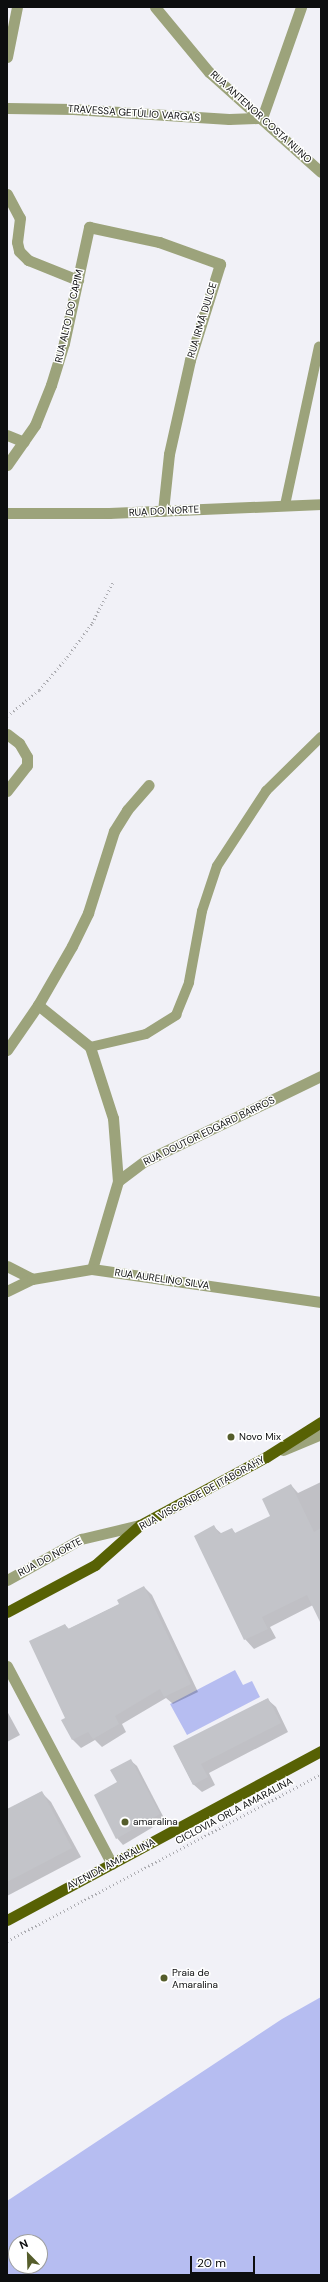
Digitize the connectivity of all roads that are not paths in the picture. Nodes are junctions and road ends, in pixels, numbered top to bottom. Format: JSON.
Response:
{"nodes":[{"id":1,"x":17,"y":7,"type":"edge"},
{"id":2,"x":155,"y":7,"type":"edge"},
{"id":3,"x":300,"y":7,"type":"edge"},
{"id":4,"x":7,"y":57,"type":"edge"},
{"id":5,"x":7,"y":108,"type":"edge"},
{"id":6,"x":262,"y":118,"type":"junction"},
{"id":7,"x":321,"y":172,"type":"edge"},
{"id":8,"x":7,"y":194,"type":"edge"},
{"id":9,"x":89,"y":227,"type":"joint"},
{"id":10,"x":78,"y":280,"type":"junction"},
{"id":11,"x":319,"y":347,"type":"dead end"},
{"id":12,"x":7,"y":435,"type":"edge"},
{"id":13,"x":24,"y":442,"type":"junction"},
{"id":14,"x":7,"y":465,"type":"edge"},
{"id":15,"x":321,"y":504,"type":"edge"},
{"id":16,"x":284,"y":505,"type":"junction"},
{"id":17,"x":163,"y":511,"type":"junction"},
{"id":18,"x":7,"y":513,"type":"edge"},
{"id":19,"x":7,"y":734,"type":"edge"},
{"id":20,"x":321,"y":736,"type":"edge"},
{"id":21,"x":149,"y":785,"type":"dead end"},
{"id":22,"x":7,"y":791,"type":"edge"},
{"id":23,"x":38,"y":1005,"type":"junction"},
{"id":24,"x":90,"y":1047,"type":"junction"},
{"id":25,"x":7,"y":1050,"type":"edge"},
{"id":26,"x":321,"y":1076,"type":"edge"},
{"id":27,"x":118,"y":1181,"type":"junction"},
{"id":28,"x":7,"y":1266,"type":"edge"},
{"id":29,"x":92,"y":1269,"type":"junction"},
{"id":30,"x":32,"y":1279,"type":"junction"},
{"id":31,"x":7,"y":1291,"type":"edge"},
{"id":32,"x":321,"y":1302,"type":"edge"},
{"id":33,"x":321,"y":1422,"type":"edge"},
{"id":34,"x":321,"y":1434,"type":"edge"},
{"id":35,"x":266,"y":1457,"type":"junction"},
{"id":36,"x":140,"y":1525,"type":"junction"},
{"id":37,"x":7,"y":1580,"type":"edge"},
{"id":38,"x":7,"y":1612,"type":"edge"},
{"id":39,"x":7,"y":1666,"type":"edge"},
{"id":40,"x":321,"y":1751,"type":"edge"},
{"id":41,"x":112,"y":1864,"type":"junction"},
{"id":42,"x":7,"y":1920,"type":"edge"}],
"edges":[{"from":1,"to":4,"type":"street"},
{"from":2,"to":6,"type":"street","name":"RUA ANTENOR COSTA NUNO"},
{"from":3,"to":6,"type":"street"},
{"from":5,"to":6,"type":"street","name":"TRAVESSA GETÚLIO VARGAS"},
{"from":6,"to":7,"type":"street","name":"RUA ANTENOR COSTA NUNO"},
{"from":8,"to":10,"type":"street"},
{"from":9,"to":10,"type":"street","name":"RUA ALTO DO CAPIM"},
{"from":9,"to":17,"type":"street","name":"RUA IRMÃ DULCE"},
{"from":10,"to":13,"type":"street","name":"RUA ALTO DO CAPIM"},
{"from":11,"to":16,"type":"lane"},
{"from":12,"to":13,"type":"street"},
{"from":13,"to":14,"type":"street","name":"RUA ALTO DO CAPIM"},
{"from":15,"to":16,"type":"street","name":"RUA DO NORTE"},
{"from":16,"to":17,"type":"street","name":"RUA DO NORTE"},
{"from":17,"to":18,"type":"street","name":"RUA DO NORTE"},
{"from":19,"to":22,"type":"street"},
{"from":20,"to":24,"type":"lane"},
{"from":21,"to":23,"type":"street"},
{"from":23,"to":24,"type":"street"},
{"from":23,"to":25,"type":"street"},
{"from":24,"to":27,"type":"street"},
{"from":26,"to":27,"type":"street","name":"RUA DOUTOR EDGARD BARROS"},
{"from":27,"to":29,"type":"street"},
{"from":28,"to":30,"type":"street"},
{"from":29,"to":30,"type":"street","name":"RUA AURELINO SILVA"},
{"from":29,"to":32,"type":"street","name":"RUA AURELINO SILVA"},
{"from":30,"to":31,"type":"street"},
{"from":33,"to":35,"type":"main road"},
{"from":34,"to":35,"type":"street","name":"RUA VISCONDE DE ITABORAHY"},
{"from":35,"to":36,"type":"main road","name":"RUA VISCONDE DE ITABORAHY"},
{"from":36,"to":37,"type":"street","name":"RUA DO NORTE"},
{"from":36,"to":38,"type":"main road","name":"RUA VISCONDE DE ITABORAHY"},
{"from":39,"to":41,"type":"street"},
{"from":40,"to":41,"type":"main road","name":"AVENIDA AMARALINA"},
{"from":41,"to":42,"type":"main road","name":"AVENIDA AMARALINA"}]}
